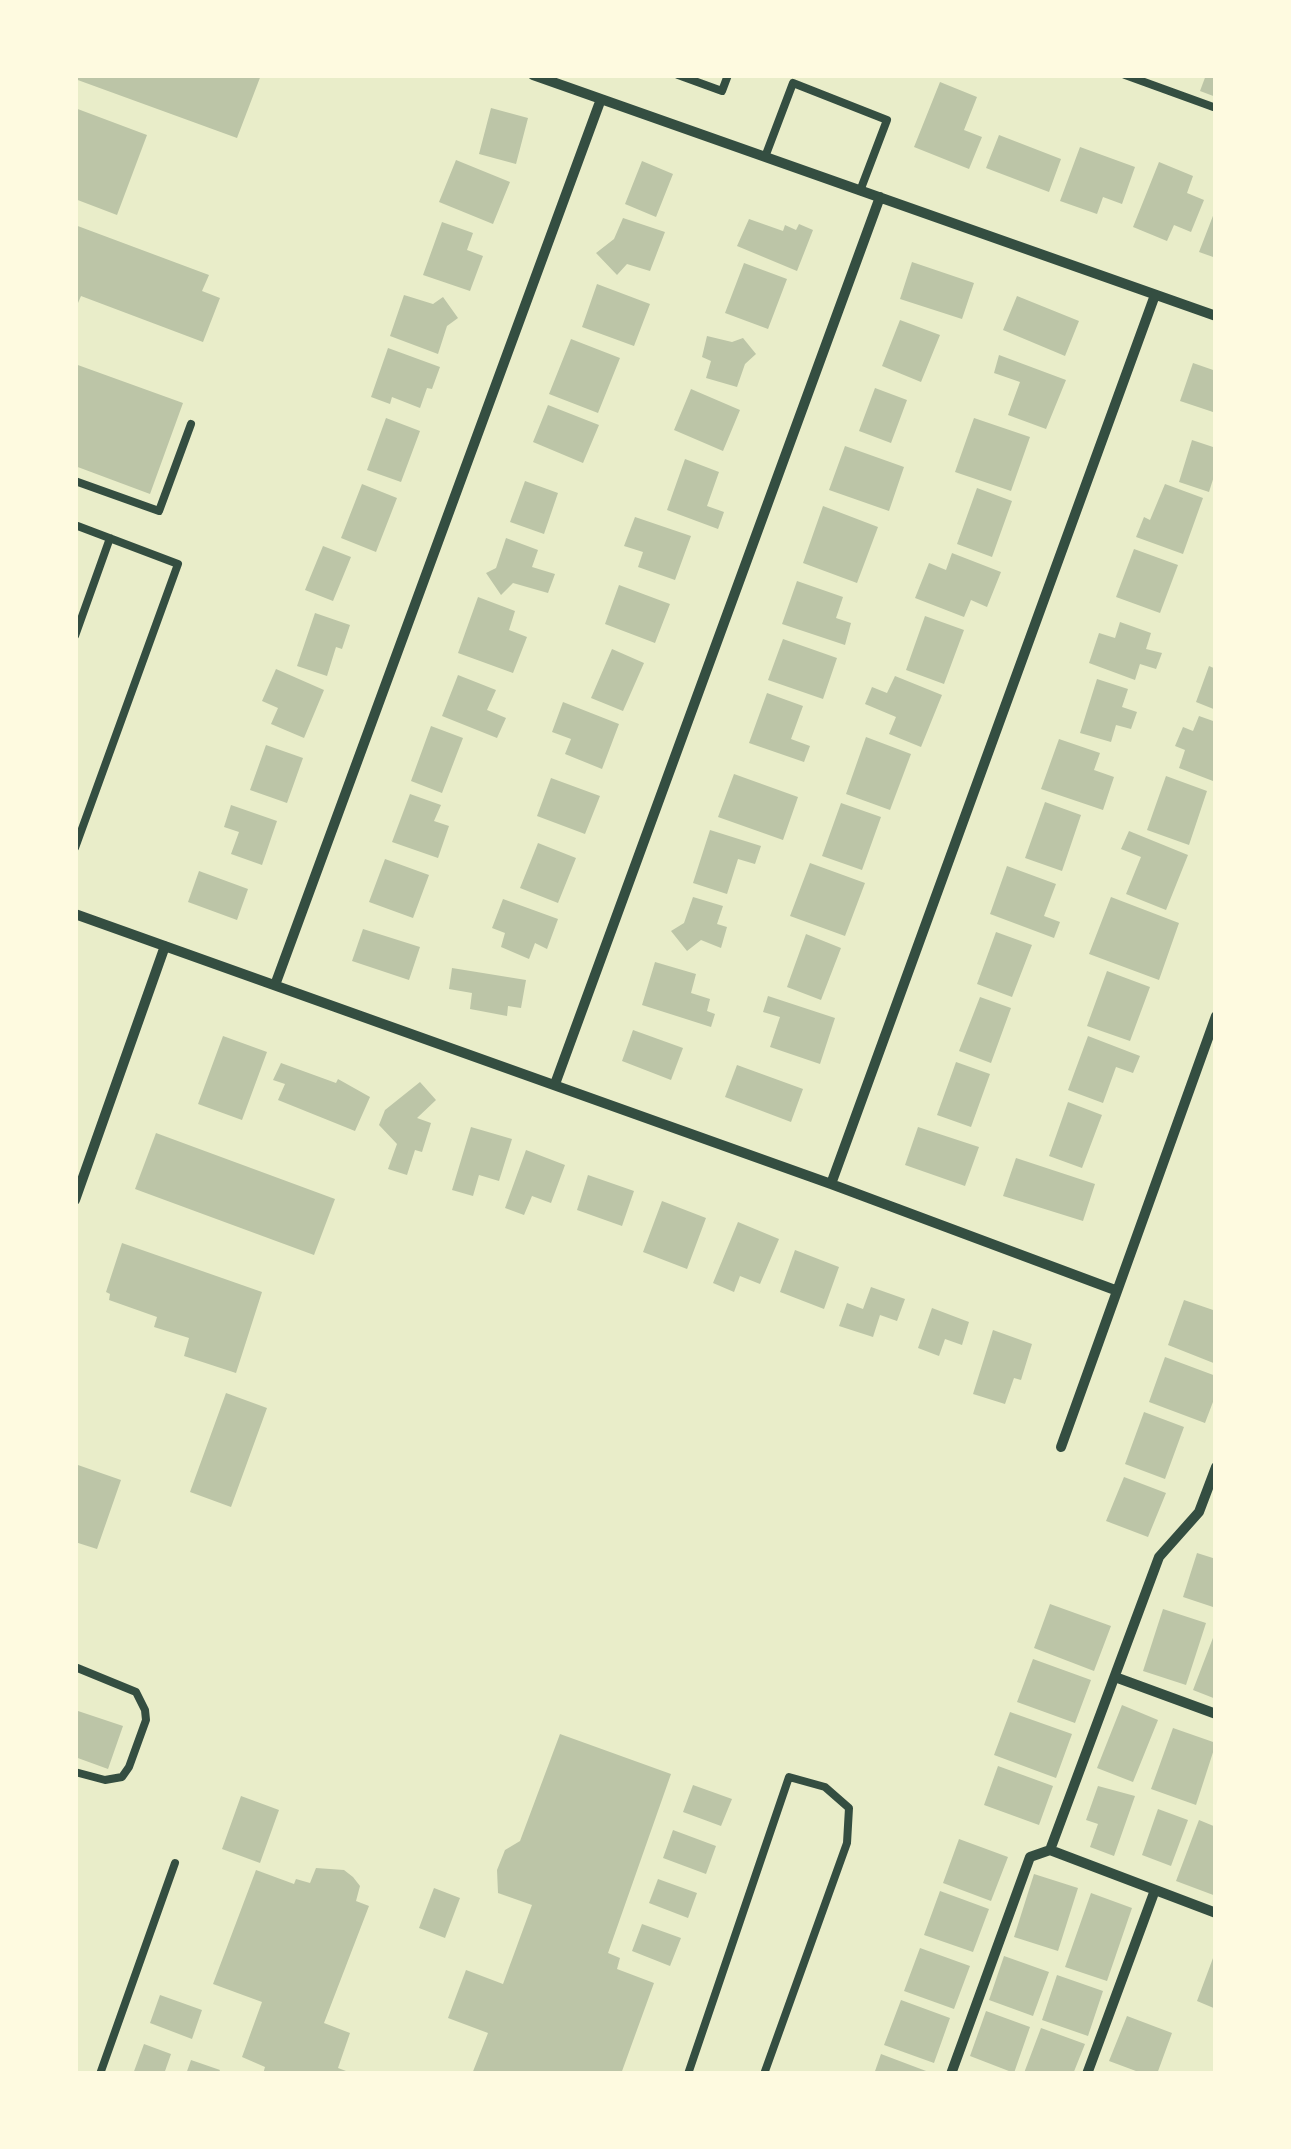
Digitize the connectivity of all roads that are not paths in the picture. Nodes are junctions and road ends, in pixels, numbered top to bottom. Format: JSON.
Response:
{"nodes":[{"id":1,"x":532,"y":75,"type":"edge"},
{"id":2,"x":678,"y":75,"type":"edge"},
{"id":3,"x":728,"y":75,"type":"edge"},
{"id":4,"x":1125,"y":75,"type":"edge"},
{"id":5,"x":600,"y":99,"type":"junction"},
{"id":6,"x":1216,"y":108,"type":"edge"},
{"id":7,"x":765,"y":157,"type":"junction"},
{"id":8,"x":860,"y":190,"type":"junction"},
{"id":9,"x":880,"y":198,"type":"junction"},
{"id":10,"x":1155,"y":295,"type":"junction"},
{"id":11,"x":1216,"y":316,"type":"edge"},
{"id":12,"x":191,"y":424,"type":"dead end"},
{"id":13,"x":75,"y":481,"type":"edge"},
{"id":14,"x":75,"y":525,"type":"edge"},
{"id":15,"x":110,"y":538,"type":"junction"},
{"id":16,"x":75,"y":636,"type":"edge"},
{"id":17,"x":75,"y":848,"type":"edge"},
{"id":18,"x":75,"y":914,"type":"edge"},
{"id":19,"x":165,"y":946,"type":"junction"},
{"id":20,"x":275,"y":984,"type":"junction"},
{"id":21,"x":1216,"y":1016,"type":"edge"},
{"id":22,"x":555,"y":1084,"type":"junction"},
{"id":23,"x":78,"y":1182,"type":"edge"},
{"id":24,"x":832,"y":1184,"type":"junction"},
{"id":25,"x":75,"y":1200,"type":"edge"},
{"id":26,"x":1115,"y":1290,"type":"junction"},
{"id":27,"x":1061,"y":1448,"type":"dead end"},
{"id":28,"x":1216,"y":1467,"type":"edge"},
{"id":29,"x":75,"y":1667,"type":"edge"},
{"id":30,"x":1115,"y":1677,"type":"junction"},
{"id":31,"x":1216,"y":1714,"type":"edge"},
{"id":32,"x":75,"y":1772,"type":"edge"},
{"id":33,"x":1050,"y":1850,"type":"junction"},
{"id":34,"x":175,"y":1862,"type":"dead end"},
{"id":35,"x":1155,"y":1890,"type":"junction"},
{"id":36,"x":1216,"y":1913,"type":"edge"},
{"id":37,"x":100,"y":2074,"type":"edge"},
{"id":38,"x":688,"y":2074,"type":"edge"},
{"id":39,"x":764,"y":2074,"type":"edge"},
{"id":40,"x":951,"y":2074,"type":"edge"},
{"id":41,"x":1087,"y":2074,"type":"edge"}],
"edges":[{"from":1,"to":5,"type":"street"},
{"from":2,"to":3,"type":"lane"},
{"from":4,"to":6,"type":"lane"},
{"from":5,"to":7,"type":"street"},
{"from":5,"to":20,"type":"street"},
{"from":7,"to":8,"type":"street"},
{"from":7,"to":8,"type":"lane"},
{"from":8,"to":9,"type":"street"},
{"from":9,"to":10,"type":"street"},
{"from":9,"to":22,"type":"street"},
{"from":10,"to":11,"type":"street"},
{"from":10,"to":24,"type":"street"},
{"from":12,"to":13,"type":"lane"},
{"from":14,"to":15,"type":"lane"},
{"from":15,"to":16,"type":"lane"},
{"from":15,"to":17,"type":"lane"},
{"from":18,"to":19,"type":"street"},
{"from":19,"to":20,"type":"street"},
{"from":19,"to":23,"type":"street"},
{"from":20,"to":22,"type":"street"},
{"from":21,"to":26,"type":"street"},
{"from":22,"to":24,"type":"street"},
{"from":23,"to":25,"type":"street"},
{"from":24,"to":26,"type":"street"},
{"from":26,"to":27,"type":"street"},
{"from":28,"to":30,"type":"street"},
{"from":29,"to":32,"type":"lane"},
{"from":30,"to":31,"type":"street"},
{"from":30,"to":33,"type":"street"},
{"from":33,"to":35,"type":"street"},
{"from":33,"to":40,"type":"street"},
{"from":34,"to":37,"type":"lane"},
{"from":35,"to":36,"type":"street"},
{"from":35,"to":41,"type":"street"},
{"from":38,"to":39,"type":"lane"}]}
